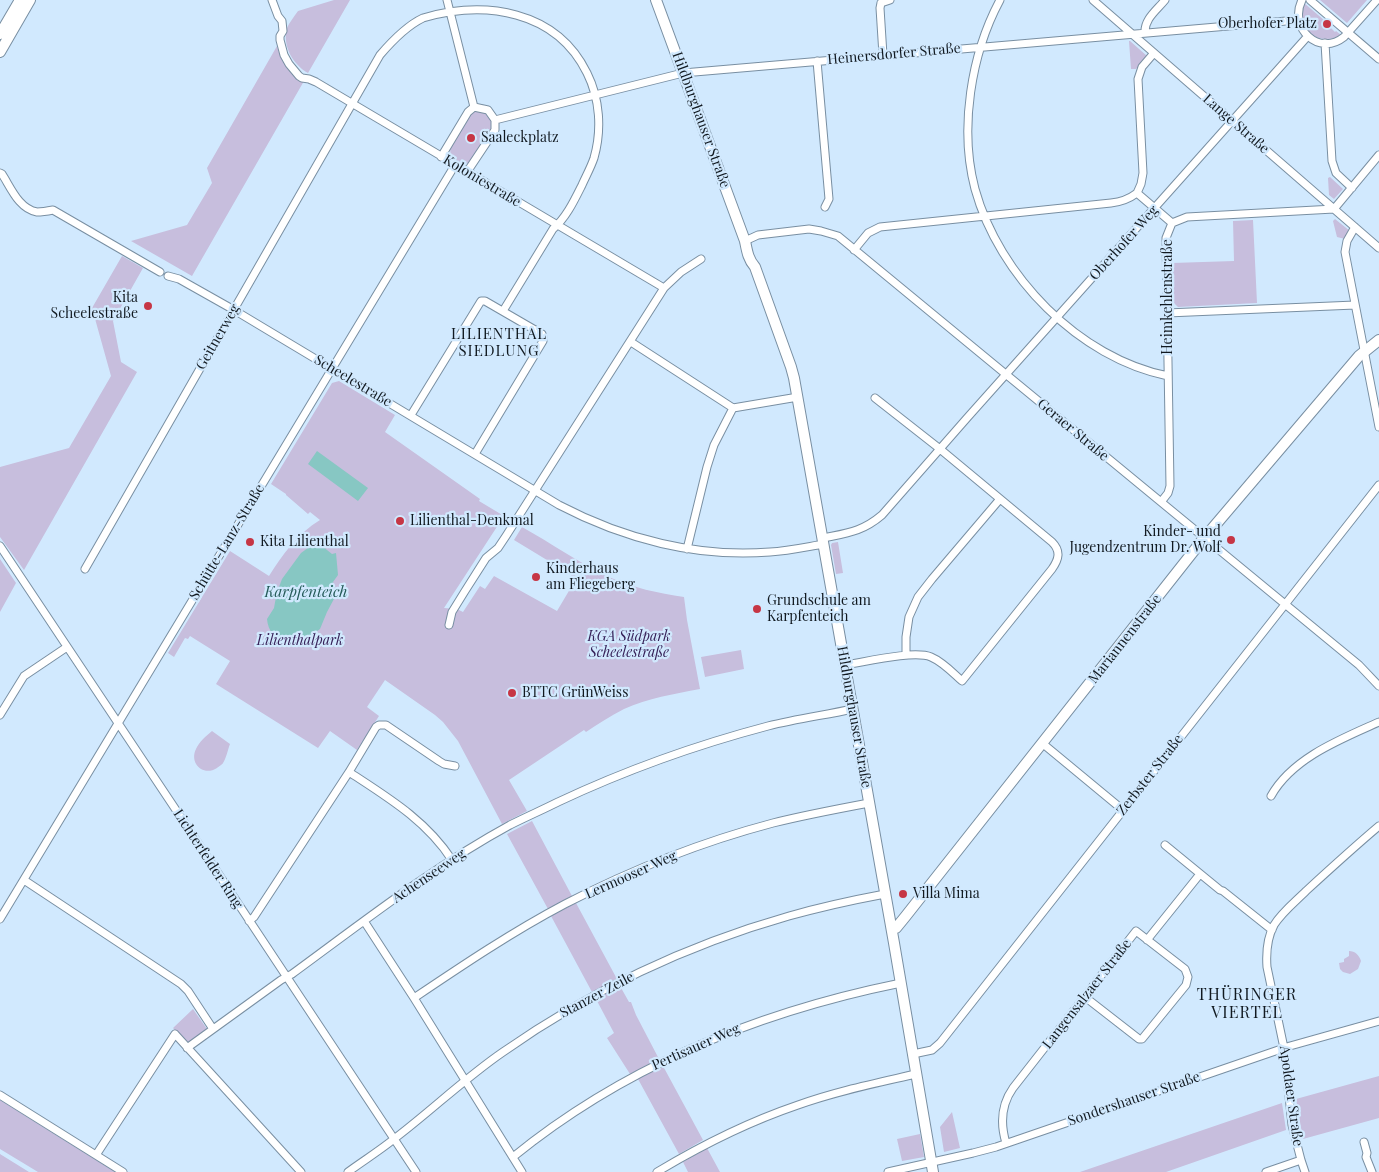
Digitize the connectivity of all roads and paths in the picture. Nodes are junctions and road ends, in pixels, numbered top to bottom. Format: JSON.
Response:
{"nodes":[{"id":1,"x":20,"y":0,"type":"edge"},
{"id":2,"x":30,"y":0,"type":"edge"},
{"id":3,"x":272,"y":0,"type":"edge"},
{"id":4,"x":447,"y":0,"type":"edge"},
{"id":5,"x":656,"y":0,"type":"edge"},
{"id":6,"x":890,"y":0,"type":"edge"},
{"id":7,"x":1000,"y":0,"type":"edge"},
{"id":8,"x":1094,"y":0,"type":"edge"},
{"id":9,"x":1165,"y":0,"type":"edge"},
{"id":10,"x":1302,"y":0,"type":"edge"},
{"id":11,"x":1310,"y":0,"type":"edge"},
{"id":12,"x":1378,"y":0,"type":"edge"},
{"id":13,"x":878,"y":1,"type":"edge"},
{"id":14,"x":449,"y":8,"type":"junction"},
{"id":15,"x":1298,"y":20,"type":"junction"},
{"id":16,"x":1145,"y":33,"type":"junction"},
{"id":17,"x":1348,"y":33,"type":"junction"},
{"id":18,"x":0,"y":34,"type":"edge"},
{"id":19,"x":1132,"y":34,"type":"junction"},
{"id":20,"x":1307,"y":37,"type":"junction"},
{"id":21,"x":1325,"y":43,"type":"junction"},
{"id":22,"x":980,"y":47,"type":"junction"},
{"id":23,"x":0,"y":52,"type":"edge"},
{"id":24,"x":1154,"y":53,"type":"junction"},
{"id":25,"x":883,"y":56,"type":"junction"},
{"id":26,"x":1379,"y":59,"type":"edge"},
{"id":27,"x":817,"y":61,"type":"junction"},
{"id":28,"x":683,"y":73,"type":"junction"},
{"id":29,"x":595,"y":95,"type":"junction"},
{"id":30,"x":352,"y":104,"type":"junction"},
{"id":31,"x":474,"y":107,"type":"junction"},
{"id":32,"x":495,"y":120,"type":"junction"},
{"id":33,"x":1232,"y":120,"type":"junction"},
{"id":34,"x":1379,"y":155,"type":"edge"},
{"id":35,"x":442,"y":157,"type":"junction"},
{"id":36,"x":455,"y":165,"type":"junction"},
{"id":37,"x":467,"y":172,"type":"junction"},
{"id":38,"x":1,"y":174,"type":"edge"},
{"id":39,"x":1352,"y":188,"type":"junction"},
{"id":40,"x":1137,"y":193,"type":"junction"},
{"id":41,"x":825,"y":207,"type":"dead end"},
{"id":42,"x":1155,"y":208,"type":"junction"},
{"id":43,"x":1334,"y":209,"type":"junction"},
{"id":44,"x":984,"y":216,"type":"junction"},
{"id":45,"x":1172,"y":223,"type":"junction"},
{"id":46,"x":558,"y":225,"type":"junction"},
{"id":47,"x":1355,"y":228,"type":"junction"},
{"id":48,"x":745,"y":240,"type":"junction"},
{"id":49,"x":1379,"y":248,"type":"edge"},
{"id":50,"x":854,"y":250,"type":"junction"},
{"id":51,"x":701,"y":260,"type":"dead end"},
{"id":52,"x":160,"y":272,"type":"dead end"},
{"id":53,"x":168,"y":276,"type":"dead end"},
{"id":54,"x":664,"y":288,"type":"junction"},
{"id":55,"x":1355,"y":305,"type":"junction"},
{"id":56,"x":234,"y":310,"type":"junction"},
{"id":57,"x":503,"y":311,"type":"junction"},
{"id":58,"x":1167,"y":314,"type":"junction"},
{"id":59,"x":1057,"y":318,"type":"junction"},
{"id":60,"x":1379,"y":340,"type":"edge"},
{"id":61,"x":630,"y":342,"type":"junction"},
{"id":62,"x":1364,"y":351,"type":"junction"},
{"id":63,"x":332,"y":368,"type":"junction"},
{"id":64,"x":1007,"y":374,"type":"junction"},
{"id":65,"x":1168,"y":376,"type":"junction"},
{"id":66,"x":798,"y":397,"type":"junction"},
{"id":67,"x":875,"y":398,"type":"dead end"},
{"id":68,"x":733,"y":408,"type":"junction"},
{"id":69,"x":411,"y":415,"type":"junction"},
{"id":70,"x":1379,"y":427,"type":"edge"},
{"id":71,"x":940,"y":449,"type":"junction"},
{"id":72,"x":474,"y":454,"type":"junction"},
{"id":73,"x":1379,"y":485,"type":"edge"},
{"id":74,"x":535,"y":490,"type":"junction"},
{"id":75,"x":1000,"y":499,"type":"junction"},
{"id":76,"x":1161,"y":502,"type":"junction"},
{"id":77,"x":1204,"y":538,"type":"junction"},
{"id":78,"x":823,"y":541,"type":"junction"},
{"id":79,"x":0,"y":546,"type":"edge"},
{"id":80,"x":687,"y":548,"type":"junction"},
{"id":81,"x":85,"y":569,"type":"dead end"},
{"id":82,"x":1285,"y":604,"type":"junction"},
{"id":83,"x":449,"y":625,"type":"dead end"},
{"id":84,"x":67,"y":647,"type":"junction"},
{"id":85,"x":906,"y":655,"type":"junction"},
{"id":86,"x":845,"y":665,"type":"junction"},
{"id":87,"x":1379,"y":686,"type":"edge"},
{"id":88,"x":853,"y":709,"type":"junction"},
{"id":89,"x":0,"y":715,"type":"edge"},
{"id":90,"x":1379,"y":722,"type":"edge"},
{"id":91,"x":118,"y":723,"type":"junction"},
{"id":92,"x":1042,"y":743,"type":"junction"},
{"id":93,"x":455,"y":766,"type":"dead end"},
{"id":94,"x":349,"y":772,"type":"junction"},
{"id":95,"x":1271,"y":796,"type":"dead end"},
{"id":96,"x":869,"y":803,"type":"junction"},
{"id":97,"x":1123,"y":810,"type":"junction"},
{"id":98,"x":1379,"y":826,"type":"edge"},
{"id":99,"x":1165,"y":845,"type":"dead end"},
{"id":100,"x":452,"y":860,"type":"junction"},
{"id":101,"x":1200,"y":874,"type":"junction"},
{"id":102,"x":24,"y":880,"type":"junction"},
{"id":103,"x":885,"y":894,"type":"junction"},
{"id":104,"x":0,"y":919,"type":"edge"},
{"id":105,"x":249,"y":921,"type":"junction"},
{"id":106,"x":364,"y":921,"type":"junction"},
{"id":107,"x":892,"y":929,"type":"junction"},
{"id":108,"x":1272,"y":930,"type":"junction"},
{"id":109,"x":1147,"y":940,"type":"junction"},
{"id":110,"x":287,"y":977,"type":"junction"},
{"id":111,"x":901,"y":983,"type":"junction"},
{"id":112,"x":1085,"y":997,"type":"junction"},
{"id":113,"x":414,"y":998,"type":"junction"},
{"id":114,"x":1379,"y":1021,"type":"edge"},
{"id":115,"x":213,"y":1029,"type":"junction"},
{"id":116,"x":187,"y":1048,"type":"junction"},
{"id":117,"x":1284,"y":1048,"type":"junction"},
{"id":118,"x":914,"y":1054,"type":"junction"},
{"id":119,"x":916,"y":1074,"type":"junction"},
{"id":120,"x":464,"y":1080,"type":"junction"},
{"id":121,"x":0,"y":1095,"type":"edge"},
{"id":122,"x":394,"y":1140,"type":"junction"},
{"id":123,"x":1364,"y":1142,"type":"dead end"},
{"id":124,"x":1006,"y":1143,"type":"junction"},
{"id":125,"x":96,"y":1155,"type":"junction"},
{"id":126,"x":513,"y":1157,"type":"junction"},
{"id":127,"x":1301,"y":1160,"type":"junction"},
{"id":128,"x":932,"y":1167,"type":"edge"},
{"id":129,"x":123,"y":1172,"type":"edge"},
{"id":130,"x":301,"y":1172,"type":"edge"},
{"id":131,"x":348,"y":1172,"type":"edge"},
{"id":132,"x":416,"y":1172,"type":"edge"},
{"id":133,"x":522,"y":1172,"type":"edge"},
{"id":134,"x":657,"y":1172,"type":"edge"},
{"id":135,"x":888,"y":1172,"type":"edge"},
{"id":136,"x":1266,"y":1172,"type":"edge"},
{"id":137,"x":1305,"y":1172,"type":"edge"},
{"id":138,"x":1372,"y":1172,"type":"edge"}],
"edges":[{"from":1,"to":18,"type":"main road"},
{"from":2,"to":23,"type":"main road"},
{"from":3,"to":30,"type":"street","name":"Koloniestraße"},
{"from":4,"to":14,"type":"street"},
{"from":5,"to":28,"type":"main road","name":"Hildburghauser Straße"},
{"from":6,"to":13,"type":"street"},
{"from":7,"to":22,"type":"street"},
{"from":8,"to":19,"type":"street","name":"Lange Straße"},
{"from":9,"to":16,"type":"street"},
{"from":10,"to":15,"type":"street"},
{"from":11,"to":17,"type":"street"},
{"from":12,"to":17,"type":"street"},
{"from":13,"to":25,"type":"street"},
{"from":14,"to":29,"type":"street","name":"Geitnerweg"},
{"from":14,"to":30,"type":"street","name":"Geitnerweg"},
{"from":14,"to":31,"type":"street"},
{"from":15,"to":16,"type":"street","name":"Heinersdorfer Straße"},
{"from":15,"to":20,"type":"street"},
{"from":16,"to":19,"type":"street","name":"Heinersdorfer Straße"},
{"from":17,"to":21,"type":"street"},
{"from":17,"to":26,"type":"street"},
{"from":19,"to":22,"type":"street","name":"Heinersdorfer Straße"},
{"from":19,"to":24,"type":"street","name":"Lange Straße"},
{"from":20,"to":21,"type":"street"},
{"from":20,"to":33,"type":"street","name":"Oberhofer Weg"},
{"from":21,"to":39,"type":"street"},
{"from":22,"to":25,"type":"street","name":"Heinersdorfer Straße"},
{"from":22,"to":44,"type":"street"},
{"from":24,"to":33,"type":"street","name":"Lange Straße"},
{"from":24,"to":40,"type":"street"},
{"from":25,"to":27,"type":"street","name":"Heinersdorfer Straße"},
{"from":27,"to":28,"type":"street","name":"Heinersdorfer Straße"},
{"from":27,"to":41,"type":"street"},
{"from":28,"to":29,"type":"street","name":"Heinersdorfer Straße"},
{"from":28,"to":48,"type":"main road","name":"Hildburghauser Straße"},
{"from":29,"to":32,"type":"street","name":"Heinersdorfer Straße"},
{"from":29,"to":46,"type":"street","name":"Geitnerweg"},
{"from":30,"to":35,"type":"street","name":"Koloniestraße"},
{"from":30,"to":56,"type":"street","name":"Geitnerweg"},
{"from":31,"to":32,"type":"street"},
{"from":31,"to":35,"type":"street"},
{"from":32,"to":37,"type":"street"},
{"from":33,"to":42,"type":"street","name":"Oberhofer Weg"},
{"from":33,"to":43,"type":"street","name":"Lange Straße"},
{"from":34,"to":39,"type":"street"},
{"from":35,"to":36,"type":"street","name":"Koloniestraße"},
{"from":36,"to":37,"type":"street","name":"Koloniestraße"},
{"from":36,"to":63,"type":"street","name":"Schütte-Lanz-Straße"},
{"from":37,"to":46,"type":"street","name":"Koloniestraße"},
{"from":38,"to":52,"type":"street"},
{"from":39,"to":43,"type":"street"},
{"from":40,"to":42,"type":"street","name":"Heimkehlenstraße"},
{"from":40,"to":44,"type":"street"},
{"from":42,"to":45,"type":"street","name":"Heimkehlenstraße"},
{"from":42,"to":59,"type":"street","name":"Oberhofer Weg"},
{"from":43,"to":45,"type":"street"},
{"from":43,"to":47,"type":"street","name":"Lange Straße"},
{"from":44,"to":50,"type":"street"},
{"from":44,"to":59,"type":"street"},
{"from":45,"to":58,"type":"street","name":"Heimkehlenstraße"},
{"from":46,"to":54,"type":"street","name":"Koloniestraße"},
{"from":46,"to":57,"type":"street","name":"Geitnerweg"},
{"from":47,"to":49,"type":"street","name":"Lange Straße"},
{"from":47,"to":55,"type":"street"},
{"from":48,"to":50,"type":"street","name":"Geraer Straße"},
{"from":48,"to":66,"type":"main road","name":"Hildburghauser Straße"},
{"from":50,"to":64,"type":"street","name":"Geraer Straße"},
{"from":51,"to":54,"type":"street"},
{"from":53,"to":56,"type":"street","name":"Scheelestraße"},
{"from":54,"to":61,"type":"street"},
{"from":55,"to":58,"type":"street"},
{"from":55,"to":62,"type":"street"},
{"from":56,"to":63,"type":"street","name":"Scheelestraße"},
{"from":56,"to":81,"type":"street","name":"Geitnerweg"},
{"from":57,"to":69,"type":"street"},
{"from":57,"to":72,"type":"street"},
{"from":58,"to":65,"type":"street","name":"Heimkehlenstraße"},
{"from":59,"to":64,"type":"street","name":"Oberhofer Weg"},
{"from":59,"to":65,"type":"street"},
{"from":60,"to":62,"type":"main road","name":"Mariannenstraße"},
{"from":61,"to":68,"type":"street"},
{"from":61,"to":74,"type":"street"},
{"from":62,"to":70,"type":"street"},
{"from":62,"to":77,"type":"main road","name":"Mariannenstraße"},
{"from":63,"to":69,"type":"street","name":"Scheelestraße"},
{"from":63,"to":91,"type":"street","name":"Schütte-Lanz-Straße"},
{"from":64,"to":71,"type":"street","name":"Oberhofer Weg"},
{"from":64,"to":76,"type":"street","name":"Geraer Straße"},
{"from":65,"to":76,"type":"street","name":"Heimkehlenstraße"},
{"from":66,"to":68,"type":"street"},
{"from":66,"to":78,"type":"main road","name":"Hildburghauser Straße"},
{"from":67,"to":71,"type":"street"},
{"from":68,"to":80,"type":"street"},
{"from":69,"to":72,"type":"street","name":"Scheelestraße"},
{"from":71,"to":75,"type":"street"},
{"from":71,"to":78,"type":"street","name":"Oberhofer Weg"},
{"from":72,"to":74,"type":"street","name":"Scheelestraße"},
{"from":73,"to":82,"type":"street","name":"Zerbster Straße"},
{"from":74,"to":80,"type":"street","name":"Scheelestraße"},
{"from":74,"to":83,"type":"street"},
{"from":75,"to":85,"type":"street"},
{"from":75,"to":85,"type":"street"},
{"from":76,"to":77,"type":"street","name":"Geraer Straße"},
{"from":77,"to":82,"type":"street","name":"Geraer Straße"},
{"from":77,"to":92,"type":"main road","name":"Mariannenstraße"},
{"from":78,"to":80,"type":"street","name":"Scheelestraße"},
{"from":78,"to":86,"type":"main road","name":"Hildburghauser Straße"},
{"from":79,"to":84,"type":"street","name":"Lichterfelder Ring"},
{"from":82,"to":87,"type":"street","name":"Geraer Straße"},
{"from":82,"to":97,"type":"street","name":"Zerbster Straße"},
{"from":84,"to":89,"type":"street"},
{"from":84,"to":91,"type":"street","name":"Lichterfelder Ring"},
{"from":85,"to":86,"type":"street"},
{"from":86,"to":88,"type":"main road","name":"Hildburghauser Straße"},
{"from":88,"to":96,"type":"main road","name":"Hildburghauser Straße"},
{"from":88,"to":100,"type":"street","name":"Achenseeweg"},
{"from":90,"to":95,"type":"street"},
{"from":91,"to":102,"type":"street","name":"Schütte-Lanz-Straße"},
{"from":91,"to":105,"type":"street","name":"Lichterfelder Ring"},
{"from":92,"to":97,"type":"street"},
{"from":92,"to":107,"type":"main road","name":"Mariannenstraße"},
{"from":93,"to":94,"type":"street"},
{"from":94,"to":100,"type":"street"},
{"from":94,"to":105,"type":"street"},
{"from":96,"to":103,"type":"main road","name":"Hildburghauser Straße"},
{"from":96,"to":113,"type":"street","name":"Lermooser Weg"},
{"from":97,"to":118,"type":"street","name":"Zerbster Straße"},
{"from":98,"to":108,"type":"street","name":"Apoldaer Straße"},
{"from":99,"to":101,"type":"street"},
{"from":100,"to":106,"type":"street","name":"Achenseeweg"},
{"from":101,"to":108,"type":"street"},
{"from":101,"to":109,"type":"street","name":"Langensalzaer Straße"},
{"from":102,"to":104,"type":"street","name":"Schütte-Lanz-Straße"},
{"from":102,"to":115,"type":"street"},
{"from":103,"to":107,"type":"main road","name":"Hildburghauser Straße"},
{"from":103,"to":120,"type":"street","name":"Stanzer Zeile"},
{"from":105,"to":110,"type":"street","name":"Lichterfelder Ring"},
{"from":106,"to":110,"type":"street","name":"Achenseeweg"},
{"from":106,"to":113,"type":"street"},
{"from":107,"to":111,"type":"main road","name":"Hildburghauser Straße"},
{"from":108,"to":117,"type":"street","name":"Apoldaer Straße"},
{"from":109,"to":112,"type":"street","name":"Langensalzaer Straße"},
{"from":109,"to":112,"type":"street"},
{"from":110,"to":115,"type":"street","name":"Achenseeweg"},
{"from":110,"to":122,"type":"street","name":"Lichterfelder Ring"},
{"from":111,"to":118,"type":"main road","name":"Hildburghauser Straße"},
{"from":111,"to":126,"type":"street","name":"Pertisauer Weg"},
{"from":112,"to":124,"type":"street","name":"Langensalzaer Straße"},
{"from":113,"to":120,"type":"street"},
{"from":114,"to":117,"type":"street","name":"Sondershauser Straße"},
{"from":115,"to":116,"type":"street","name":"Achenseeweg"},
{"from":116,"to":125,"type":"street"},
{"from":116,"to":130,"type":"street"},
{"from":117,"to":124,"type":"street","name":"Sondershauser Straße"},
{"from":117,"to":127,"type":"street","name":"Apoldaer Straße"},
{"from":118,"to":119,"type":"main road","name":"Hildburghauser Straße"},
{"from":119,"to":128,"type":"main road","name":"Hildburghauser Straße"},
{"from":119,"to":134,"type":"street"},
{"from":120,"to":122,"type":"street","name":"Stanzer Zeile"},
{"from":120,"to":126,"type":"street"},
{"from":121,"to":125,"type":"street"},
{"from":122,"to":131,"type":"street","name":"Stanzer Zeile"},
{"from":122,"to":132,"type":"street","name":"Lichterfelder Ring"},
{"from":123,"to":138,"type":"street"},
{"from":124,"to":128,"type":"street","name":"Sondershauser Straße"},
{"from":125,"to":129,"type":"street"},
{"from":126,"to":133,"type":"street"},
{"from":127,"to":136,"type":"street"},
{"from":127,"to":137,"type":"street","name":"Apoldaer Straße"},
{"from":128,"to":135,"type":"street","name":"Sondershauser Straße"}]}
